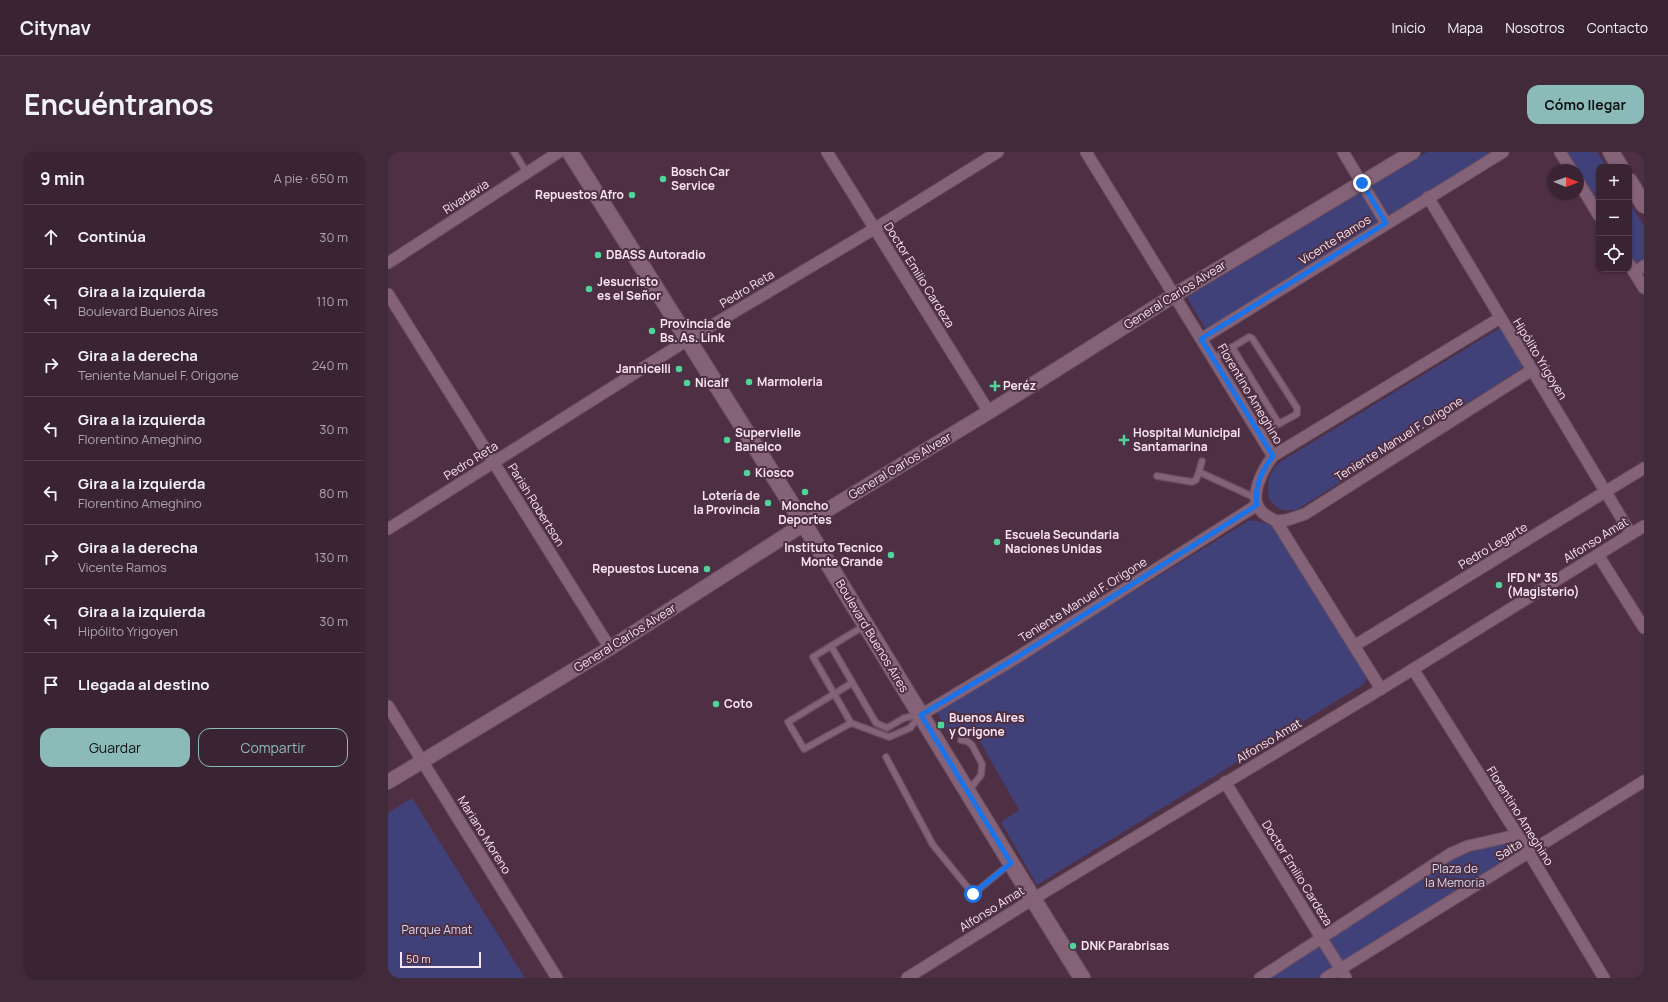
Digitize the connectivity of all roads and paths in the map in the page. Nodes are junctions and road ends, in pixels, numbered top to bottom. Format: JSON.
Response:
{"nodes":[{"id":1,"x":514,"y":152,"type":"edge"},
{"id":2,"x":559,"y":152,"type":"edge"},
{"id":3,"x":570,"y":152,"type":"edge"},
{"id":4,"x":827,"y":152,"type":"edge"},
{"id":5,"x":998,"y":152,"type":"edge"},
{"id":6,"x":1086,"y":152,"type":"edge"},
{"id":7,"x":1343,"y":152,"type":"edge"},
{"id":8,"x":1413,"y":152,"type":"edge"},
{"id":9,"x":1503,"y":152,"type":"edge"},
{"id":10,"x":1560,"y":152,"type":"edge"},
{"id":11,"x":1611,"y":152,"type":"edge"},
{"id":12,"x":1567,"y":164,"type":"edge"},
{"id":13,"x":1618,"y":164,"type":"edge"},
{"id":14,"x":527,"y":173,"type":"junction"},
{"id":15,"x":1362,"y":183,"type":"junction"},
{"id":16,"x":1632,"y":186,"type":"edge"},
{"id":17,"x":1584,"y":191,"type":"edge"},
{"id":18,"x":1428,"y":198,"type":"junction"},
{"id":19,"x":1644,"y":205,"type":"edge"},
{"id":20,"x":1596,"y":211,"type":"edge"},
{"id":21,"x":1386,"y":223,"type":"junction"},
{"id":22,"x":874,"y":229,"type":"junction"},
{"id":23,"x":388,"y":263,"type":"edge"},
{"id":24,"x":1644,"y":266,"type":"edge"},
{"id":25,"x":1632,"y":268,"type":"edge"},
{"id":26,"x":1632,"y":270,"type":"edge"},
{"id":27,"x":1644,"y":288,"type":"edge"},
{"id":28,"x":388,"y":294,"type":"edge"},
{"id":29,"x":1173,"y":296,"type":"junction"},
{"id":30,"x":1500,"y":318,"type":"junction"},
{"id":31,"x":689,"y":339,"type":"junction"},
{"id":32,"x":1201,"y":339,"type":"junction"},
{"id":33,"x":1232,"y":347,"type":"junction"},
{"id":34,"x":1213,"y":359,"type":"junction"},
{"id":35,"x":1532,"y":370,"type":"junction"},
{"id":36,"x":989,"y":412,"type":"junction"},
{"id":37,"x":1279,"y":424,"type":"junction"},
{"id":38,"x":1260,"y":434,"type":"junction"},
{"id":39,"x":1273,"y":456,"type":"junction"},
{"id":40,"x":1202,"y":461,"type":"dead end"},
{"id":41,"x":494,"y":462,"type":"junction"},
{"id":42,"x":1644,"y":468,"type":"edge"},
{"id":43,"x":1199,"y":472,"type":"junction"},
{"id":44,"x":1156,"y":476,"type":"dead end"},
{"id":45,"x":1606,"y":492,"type":"junction"},
{"id":46,"x":1257,"y":501,"type":"junction"},
{"id":47,"x":1276,"y":521,"type":"junction"},
{"id":48,"x":804,"y":524,"type":"junction"},
{"id":49,"x":1644,"y":526,"type":"edge"},
{"id":50,"x":388,"y":529,"type":"edge"},
{"id":51,"x":1631,"y":534,"type":"junction"},
{"id":52,"x":1598,"y":555,"type":"junction"},
{"id":53,"x":865,"y":625,"type":"junction"},
{"id":54,"x":1644,"y":628,"type":"edge"},
{"id":55,"x":831,"y":646,"type":"junction"},
{"id":56,"x":1354,"y":646,"type":"junction"},
{"id":57,"x":610,"y":648,"type":"junction"},
{"id":58,"x":1413,"y":669,"type":"junction"},
{"id":59,"x":852,"y":683,"type":"junction"},
{"id":60,"x":1381,"y":689,"type":"junction"},
{"id":61,"x":834,"y":694,"type":"junction"},
{"id":62,"x":388,"y":706,"type":"edge"},
{"id":63,"x":921,"y":715,"type":"junction"},
{"id":64,"x":851,"y":722,"type":"junction"},
{"id":65,"x":961,"y":740,"type":"dead end"},
{"id":66,"x":886,"y":757,"type":"dead end"},
{"id":67,"x":422,"y":760,"type":"junction"},
{"id":68,"x":1644,"y":781,"type":"edge"},
{"id":69,"x":388,"y":782,"type":"edge"},
{"id":70,"x":1225,"y":782,"type":"junction"},
{"id":71,"x":968,"y":791,"type":"junction"},
{"id":72,"x":1517,"y":835,"type":"junction"},
{"id":73,"x":1529,"y":853,"type":"junction"},
{"id":74,"x":1011,"y":863,"type":"junction"},
{"id":75,"x":1033,"y":899,"type":"junction"},
{"id":76,"x":1321,"y":938,"type":"junction"},
{"id":77,"x":1343,"y":974,"type":"edge"},
{"id":78,"x":557,"y":978,"type":"edge"},
{"id":79,"x":908,"y":978,"type":"edge"},
{"id":80,"x":1082,"y":978,"type":"edge"},
{"id":81,"x":1260,"y":978,"type":"edge"},
{"id":82,"x":1326,"y":978,"type":"edge"},
{"id":83,"x":1604,"y":978,"type":"edge"}],
"edges":[{"from":1,"to":14,"type":"lane"},
{"from":2,"to":14,"type":"street","name":"Rivadavia"},
{"from":3,"to":31,"type":"main road","name":"Boulevard Buenos Aires"},
{"from":4,"to":22,"type":"street","name":"Doctor Emilio Cardeza"},
{"from":5,"to":22,"type":"street","name":"Pedro Reta"},
{"from":6,"to":29,"type":"street","name":"Florentino Ameghino"},
{"from":7,"to":15,"type":"street"},
{"from":8,"to":15,"type":"street","name":"General Carlos Alvear"},
{"from":9,"to":18,"type":"street","name":"Vicente Ramos"},
{"from":10,"to":12,"type":"street"},
{"from":11,"to":13,"type":"main road"},
{"from":14,"to":23,"type":"street","name":"Rivadavia"},
{"from":15,"to":21,"type":"street"},
{"from":15,"to":29,"type":"street","name":"General Carlos Alvear"},
{"from":16,"to":19,"type":"main road"},
{"from":17,"to":20,"type":"street"},
{"from":18,"to":21,"type":"street","name":"Vicente Ramos"},
{"from":18,"to":30,"type":"street","name":"Hipólito Yrigoyen"},
{"from":21,"to":32,"type":"street","name":"Vicente Ramos"},
{"from":22,"to":31,"type":"street","name":"Pedro Reta"},
{"from":22,"to":36,"type":"street","name":"Doctor Emilio Cardeza"},
{"from":24,"to":25,"type":"street"},
{"from":26,"to":27,"type":"street"},
{"from":28,"to":41,"type":"street","name":"Parish Robertson"},
{"from":29,"to":32,"type":"street","name":"Florentino Ameghino"},
{"from":29,"to":36,"type":"street","name":"General Carlos Alvear"},
{"from":30,"to":35,"type":"street","name":"Hipólito Yrigoyen"},
{"from":30,"to":39,"type":"street"},
{"from":31,"to":41,"type":"street","name":"Pedro Reta"},
{"from":31,"to":48,"type":"main road","name":"Boulevard Buenos Aires"},
{"from":32,"to":34,"type":"street","name":"Florentino Ameghino"},
{"from":33,"to":34,"type":"lane"},
{"from":33,"to":37,"type":"lane"},
{"from":33,"to":37,"type":"lane"},
{"from":34,"to":38,"type":"street","name":"Florentino Ameghino"},
{"from":35,"to":45,"type":"street","name":"Hipólito Yrigoyen"},
{"from":35,"to":47,"type":"street","name":"Teniente Manuel F. Origone"},
{"from":36,"to":48,"type":"street","name":"General Carlos Alvear"},
{"from":37,"to":38,"type":"lane"},
{"from":38,"to":39,"type":"street","name":"Florentino Ameghino"},
{"from":39,"to":46,"type":"street","name":"Florentino Ameghino"},
{"from":40,"to":43,"type":"lane"},
{"from":41,"to":50,"type":"street","name":"Pedro Reta"},
{"from":41,"to":57,"type":"street","name":"Parish Robertson"},
{"from":42,"to":45,"type":"street","name":"Pedro Legarte"},
{"from":43,"to":44,"type":"lane"},
{"from":43,"to":46,"type":"lane"},
{"from":45,"to":51,"type":"street","name":"Hipólito Yrigoyen"},
{"from":45,"to":56,"type":"street","name":"Pedro Legarte"},
{"from":46,"to":47,"type":"street"},
{"from":46,"to":63,"type":"street","name":"Teniente Manuel F. Origone"},
{"from":47,"to":56,"type":"street"},
{"from":48,"to":53,"type":"main road","name":"Boulevard Buenos Aires"},
{"from":48,"to":57,"type":"street","name":"General Carlos Alvear"},
{"from":49,"to":51,"type":"street","name":"Alfonso Amat"},
{"from":51,"to":52,"type":"street","name":"Alfonso Amat"},
{"from":52,"to":54,"type":"street"},
{"from":52,"to":58,"type":"street","name":"Alfonso Amat"},
{"from":53,"to":55,"type":"lane"},
{"from":53,"to":63,"type":"main road","name":"Boulevard Buenos Aires"},
{"from":55,"to":59,"type":"lane"},
{"from":55,"to":61,"type":"lane"},
{"from":56,"to":60,"type":"street"},
{"from":57,"to":67,"type":"street","name":"General Carlos Alvear"},
{"from":58,"to":60,"type":"street","name":"Alfonso Amat"},
{"from":58,"to":72,"type":"street","name":"Florentino Ameghino"},
{"from":59,"to":61,"type":"lane"},
{"from":59,"to":63,"type":"lane"},
{"from":60,"to":70,"type":"street","name":"Alfonso Amat"},
{"from":61,"to":64,"type":"lane"},
{"from":61,"to":64,"type":"lane"},
{"from":62,"to":67,"type":"street","name":"Mariano Moreno"},
{"from":63,"to":64,"type":"lane"},
{"from":63,"to":71,"type":"main road","name":"Boulevard Buenos Aires"},
{"from":65,"to":71,"type":"lane"},
{"from":66,"to":74,"type":"lane"},
{"from":67,"to":69,"type":"street","name":"General Carlos Alvear"},
{"from":67,"to":78,"type":"street","name":"Mariano Moreno"},
{"from":68,"to":73,"type":"street","name":"Salta"},
{"from":70,"to":75,"type":"street","name":"Alfonso Amat"},
{"from":70,"to":76,"type":"street","name":"Doctor Emilio Cardeza"},
{"from":71,"to":74,"type":"main road","name":"Boulevard Buenos Aires"},
{"from":72,"to":73,"type":"street","name":"Florentino Ameghino"},
{"from":72,"to":76,"type":"street","name":"Salta"},
{"from":73,"to":77,"type":"street","name":"Salta"},
{"from":73,"to":83,"type":"street","name":"Florentino Ameghino"},
{"from":74,"to":75,"type":"main road","name":"Boulevard Buenos Aires"},
{"from":75,"to":79,"type":"street","name":"Alfonso Amat"},
{"from":75,"to":80,"type":"main road","name":"Boulevard Buenos Aires"},
{"from":76,"to":77,"type":"street","name":"Doctor Emilio Cardeza"},
{"from":76,"to":81,"type":"street","name":"Salta"},
{"from":77,"to":82,"type":"street","name":"Salta"}]}
